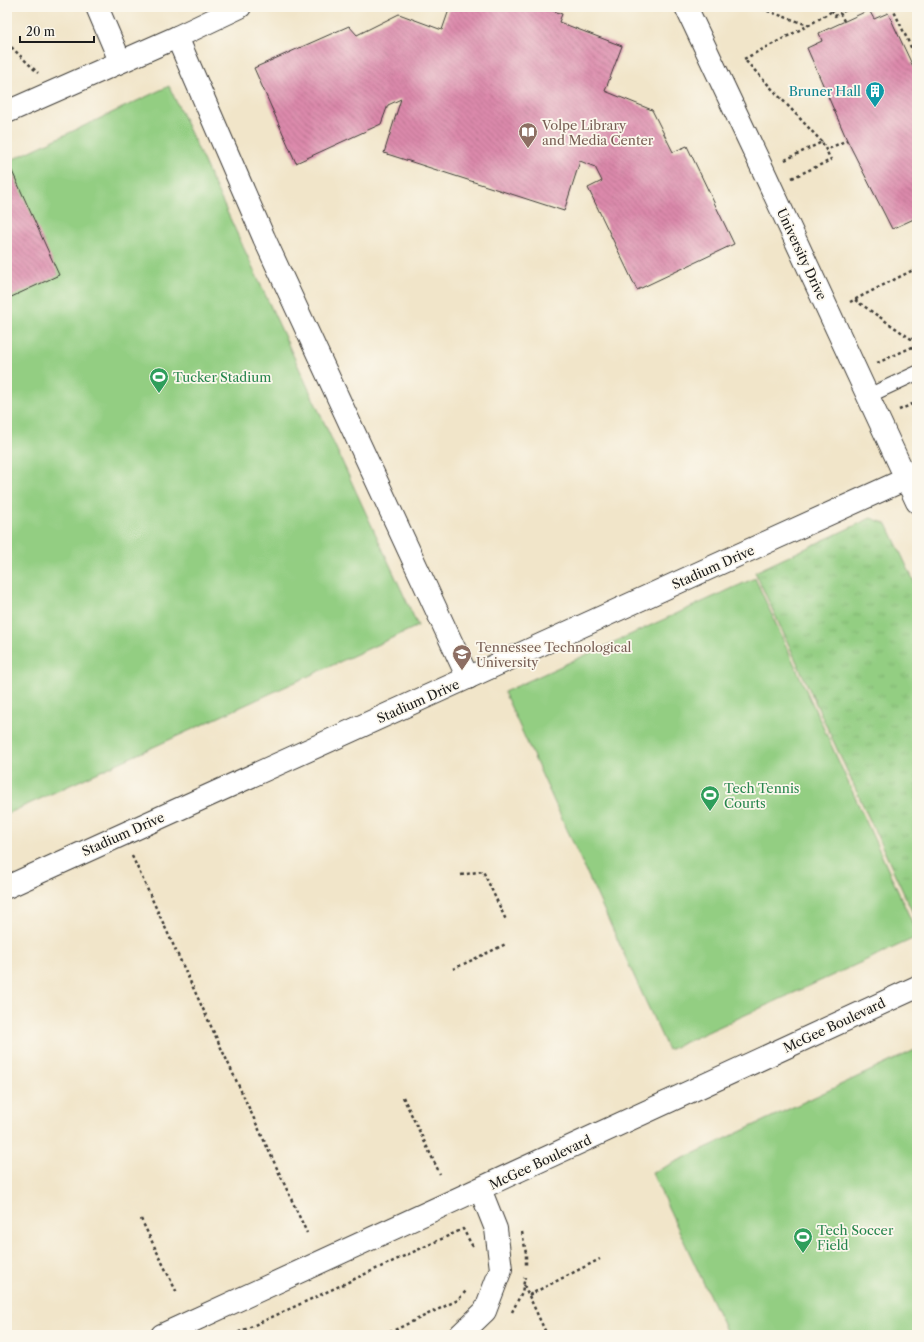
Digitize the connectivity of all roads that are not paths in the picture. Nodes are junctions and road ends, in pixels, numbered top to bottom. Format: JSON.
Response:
{"nodes":[{"id":1,"x":96,"y":7,"type":"edge"},
{"id":2,"x":240,"y":7,"type":"edge"},
{"id":3,"x":686,"y":7,"type":"edge"},
{"id":4,"x":177,"y":37,"type":"junction"},
{"id":5,"x":120,"y":61,"type":"junction"},
{"id":6,"x":7,"y":112,"type":"edge"},
{"id":7,"x":917,"y":373,"type":"edge"},
{"id":8,"x":868,"y":396,"type":"junction"},
{"id":9,"x":912,"y":476,"type":"edge"},
{"id":10,"x":917,"y":502,"type":"edge"},
{"id":11,"x":468,"y":678,"type":"junction"},
{"id":12,"x":7,"y":887,"type":"edge"},
{"id":13,"x":917,"y":987,"type":"edge"},
{"id":14,"x":480,"y":1189,"type":"junction"},
{"id":15,"x":162,"y":1335,"type":"edge"},
{"id":16,"x":460,"y":1335,"type":"edge"}],
"edges":[{"from":1,"to":5,"type":"street"},
{"from":2,"to":4,"type":"street"},
{"from":3,"to":8,"type":"street","name":"University Drive"},
{"from":4,"to":5,"type":"street"},
{"from":4,"to":11,"type":"street"},
{"from":5,"to":6,"type":"street"},
{"from":7,"to":8,"type":"lane"},
{"from":8,"to":9,"type":"street","name":"University Drive"},
{"from":9,"to":10,"type":"street","name":"University Drive"},
{"from":9,"to":11,"type":"street","name":"Stadium Drive"},
{"from":11,"to":12,"type":"street","name":"Stadium Drive"},
{"from":13,"to":14,"type":"street","name":"McGee Boulevard"},
{"from":14,"to":15,"type":"street","name":"McGee Boulevard"},
{"from":14,"to":16,"type":"street"}]}
